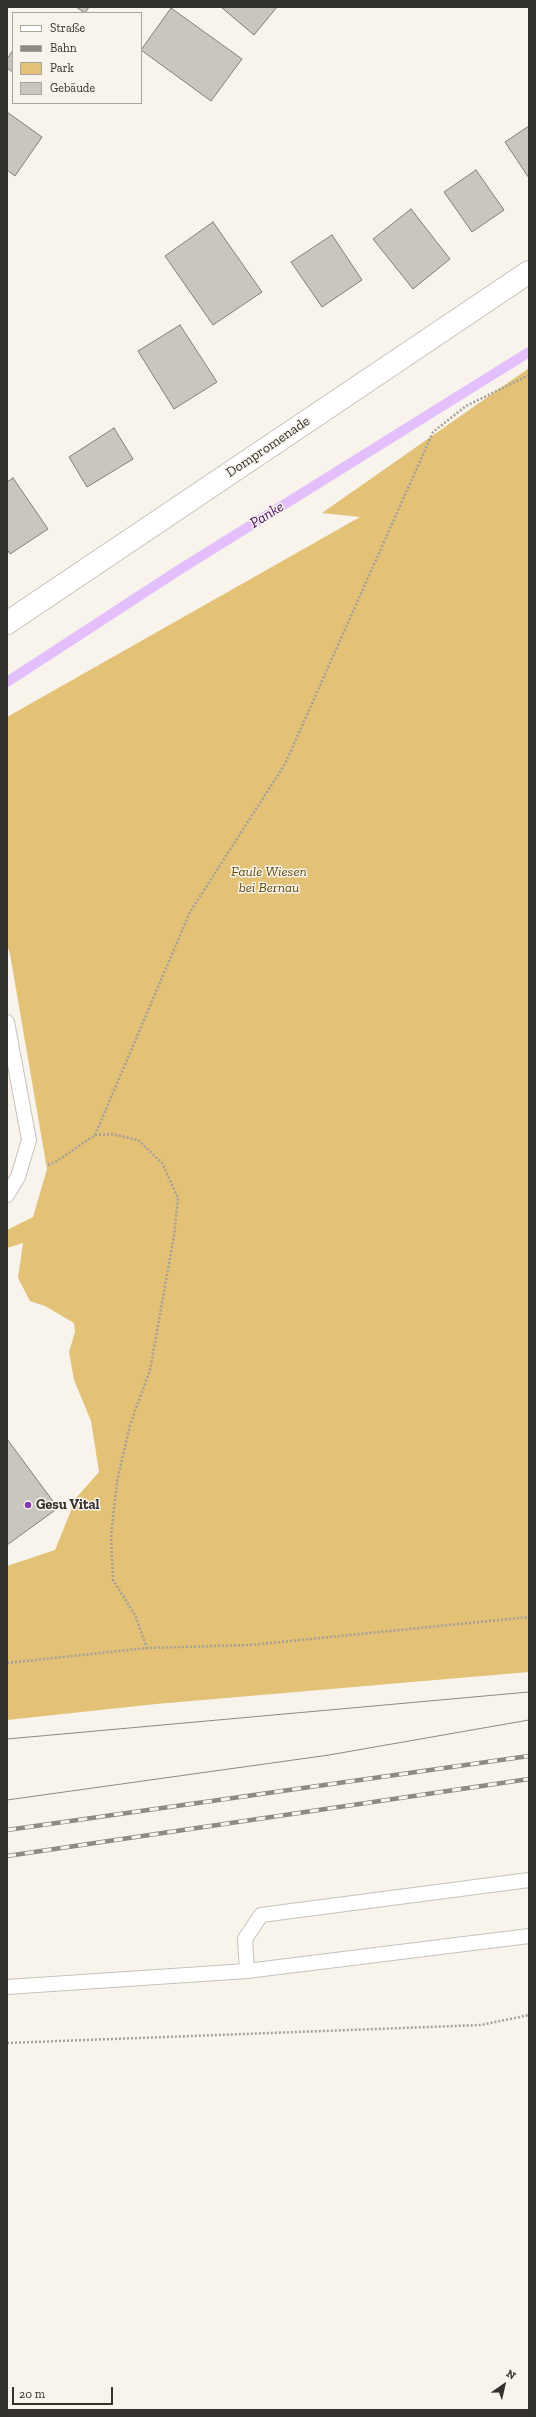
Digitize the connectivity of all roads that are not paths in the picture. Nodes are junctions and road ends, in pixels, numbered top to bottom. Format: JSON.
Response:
{"nodes":[{"id":1,"x":529,"y":272,"type":"edge"},
{"id":2,"x":7,"y":623,"type":"edge"},
{"id":3,"x":7,"y":1022,"type":"edge"},
{"id":4,"x":7,"y":1195,"type":"edge"},
{"id":5,"x":529,"y":1880,"type":"edge"},
{"id":6,"x":529,"y":1936,"type":"edge"},
{"id":7,"x":247,"y":1971,"type":"junction"},
{"id":8,"x":7,"y":1987,"type":"edge"}],
"edges":[{"from":1,"to":2,"type":"street","name":"Dompromenade"},
{"from":3,"to":4,"type":"lane"},
{"from":5,"to":7,"type":"lane"},
{"from":6,"to":7,"type":"lane"},
{"from":7,"to":8,"type":"lane"}]}
